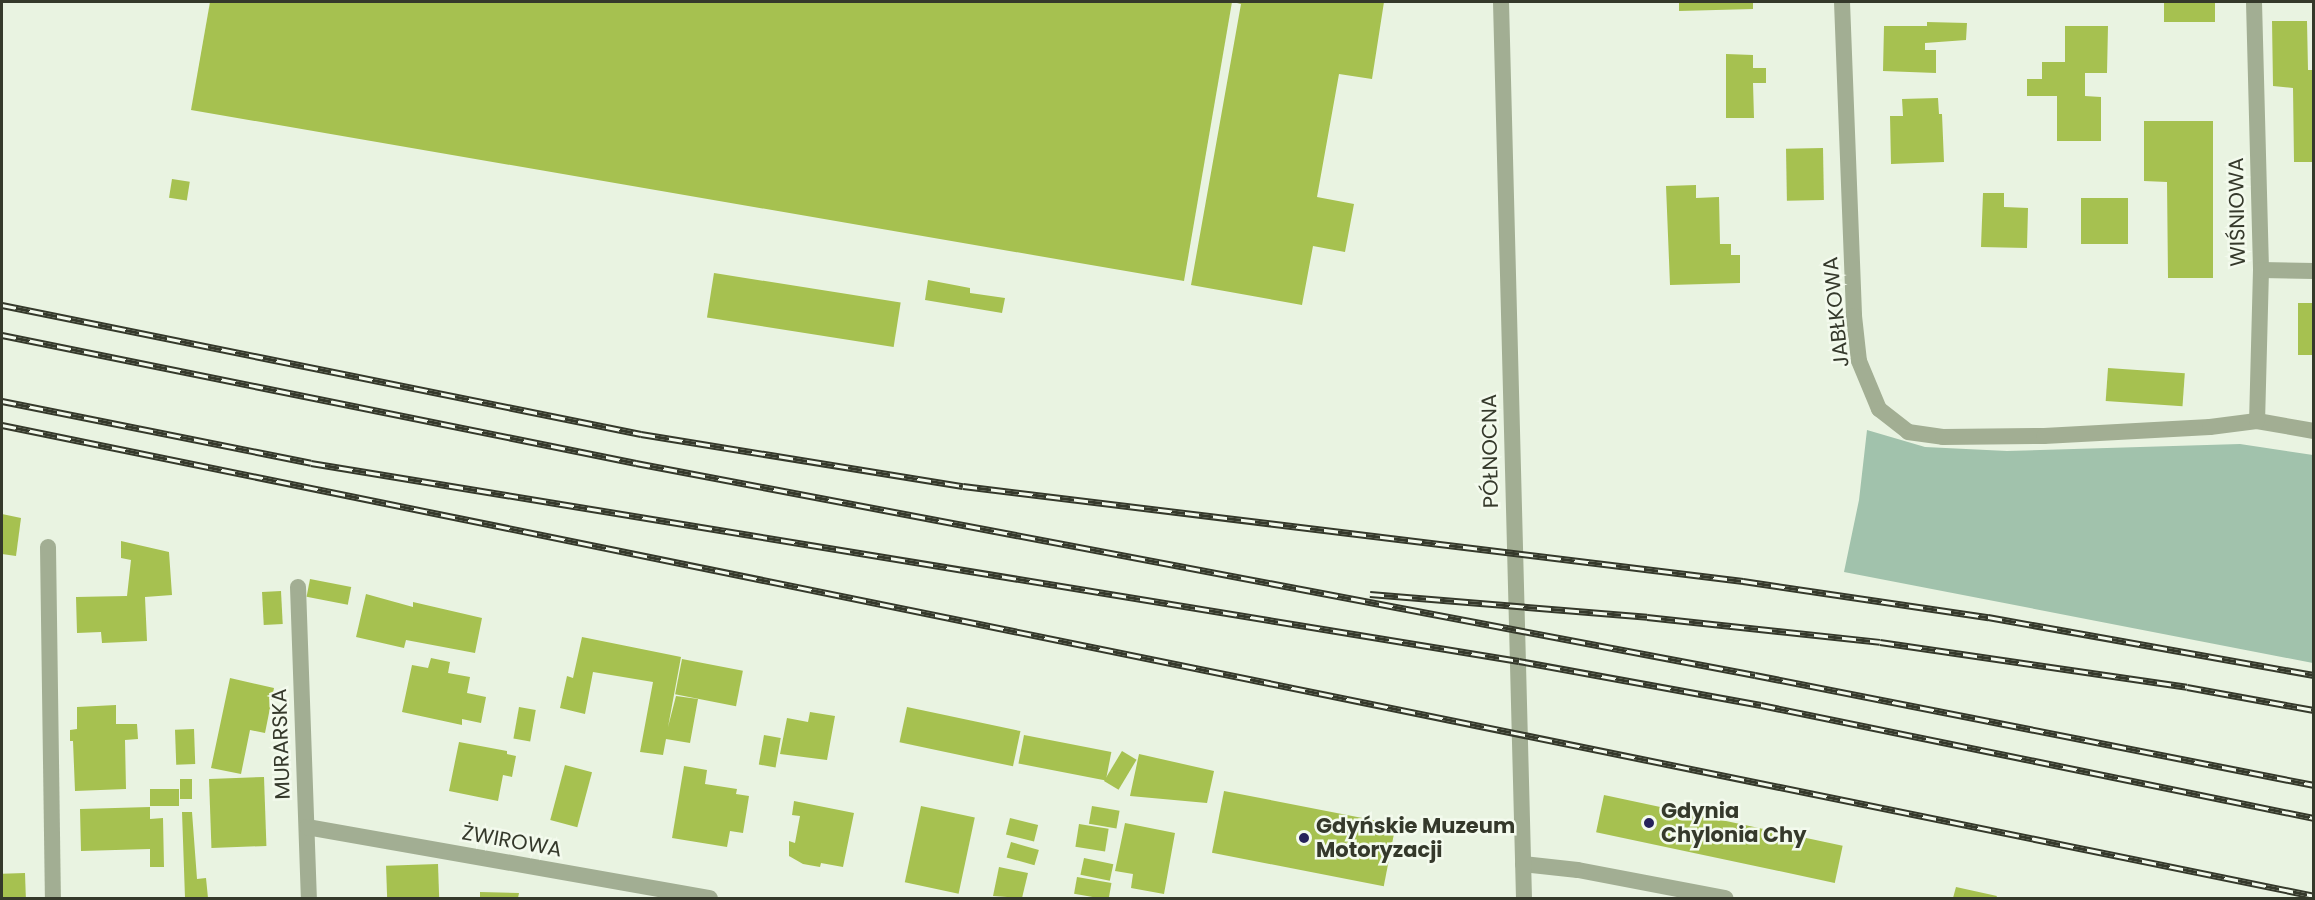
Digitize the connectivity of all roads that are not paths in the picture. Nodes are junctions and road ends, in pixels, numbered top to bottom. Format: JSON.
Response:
{"nodes":[{"id":1,"x":1500,"y":2,"type":"edge"},
{"id":2,"x":1842,"y":2,"type":"edge"},
{"id":3,"x":2254,"y":2,"type":"edge"},
{"id":4,"x":2261,"y":270,"type":"junction"},
{"id":5,"x":2313,"y":271,"type":"edge"},
{"id":6,"x":2257,"y":421,"type":"junction"},
{"id":7,"x":2313,"y":431,"type":"edge"},
{"id":8,"x":48,"y":547,"type":"dead end"},
{"id":9,"x":298,"y":587,"type":"dead end"},
{"id":10,"x":307,"y":827,"type":"junction"},
{"id":11,"x":1524,"y":864,"type":"junction"},
{"id":12,"x":53,"y":898,"type":"edge"},
{"id":13,"x":309,"y":898,"type":"edge"},
{"id":14,"x":710,"y":898,"type":"edge"},
{"id":15,"x":1524,"y":898,"type":"edge"},
{"id":16,"x":1725,"y":898,"type":"edge"}],
"edges":[{"from":1,"to":11,"type":"street","name":"PÓŁNOCNA"},
{"from":2,"to":6,"type":"street","name":"JABŁKOWA"},
{"from":3,"to":4,"type":"street","name":"WIŚNIOWA"},
{"from":4,"to":5,"type":"street"},
{"from":4,"to":6,"type":"street","name":"WIŚNIOWA"},
{"from":6,"to":7,"type":"street","name":"JABŁKOWA"},
{"from":8,"to":12,"type":"street"},
{"from":9,"to":10,"type":"street","name":"MURARSKA"},
{"from":10,"to":13,"type":"street","name":"MURARSKA"},
{"from":10,"to":14,"type":"street","name":"ŻWIROWA"},
{"from":11,"to":15,"type":"street","name":"PÓŁNOCNA"},
{"from":11,"to":16,"type":"street"}]}
